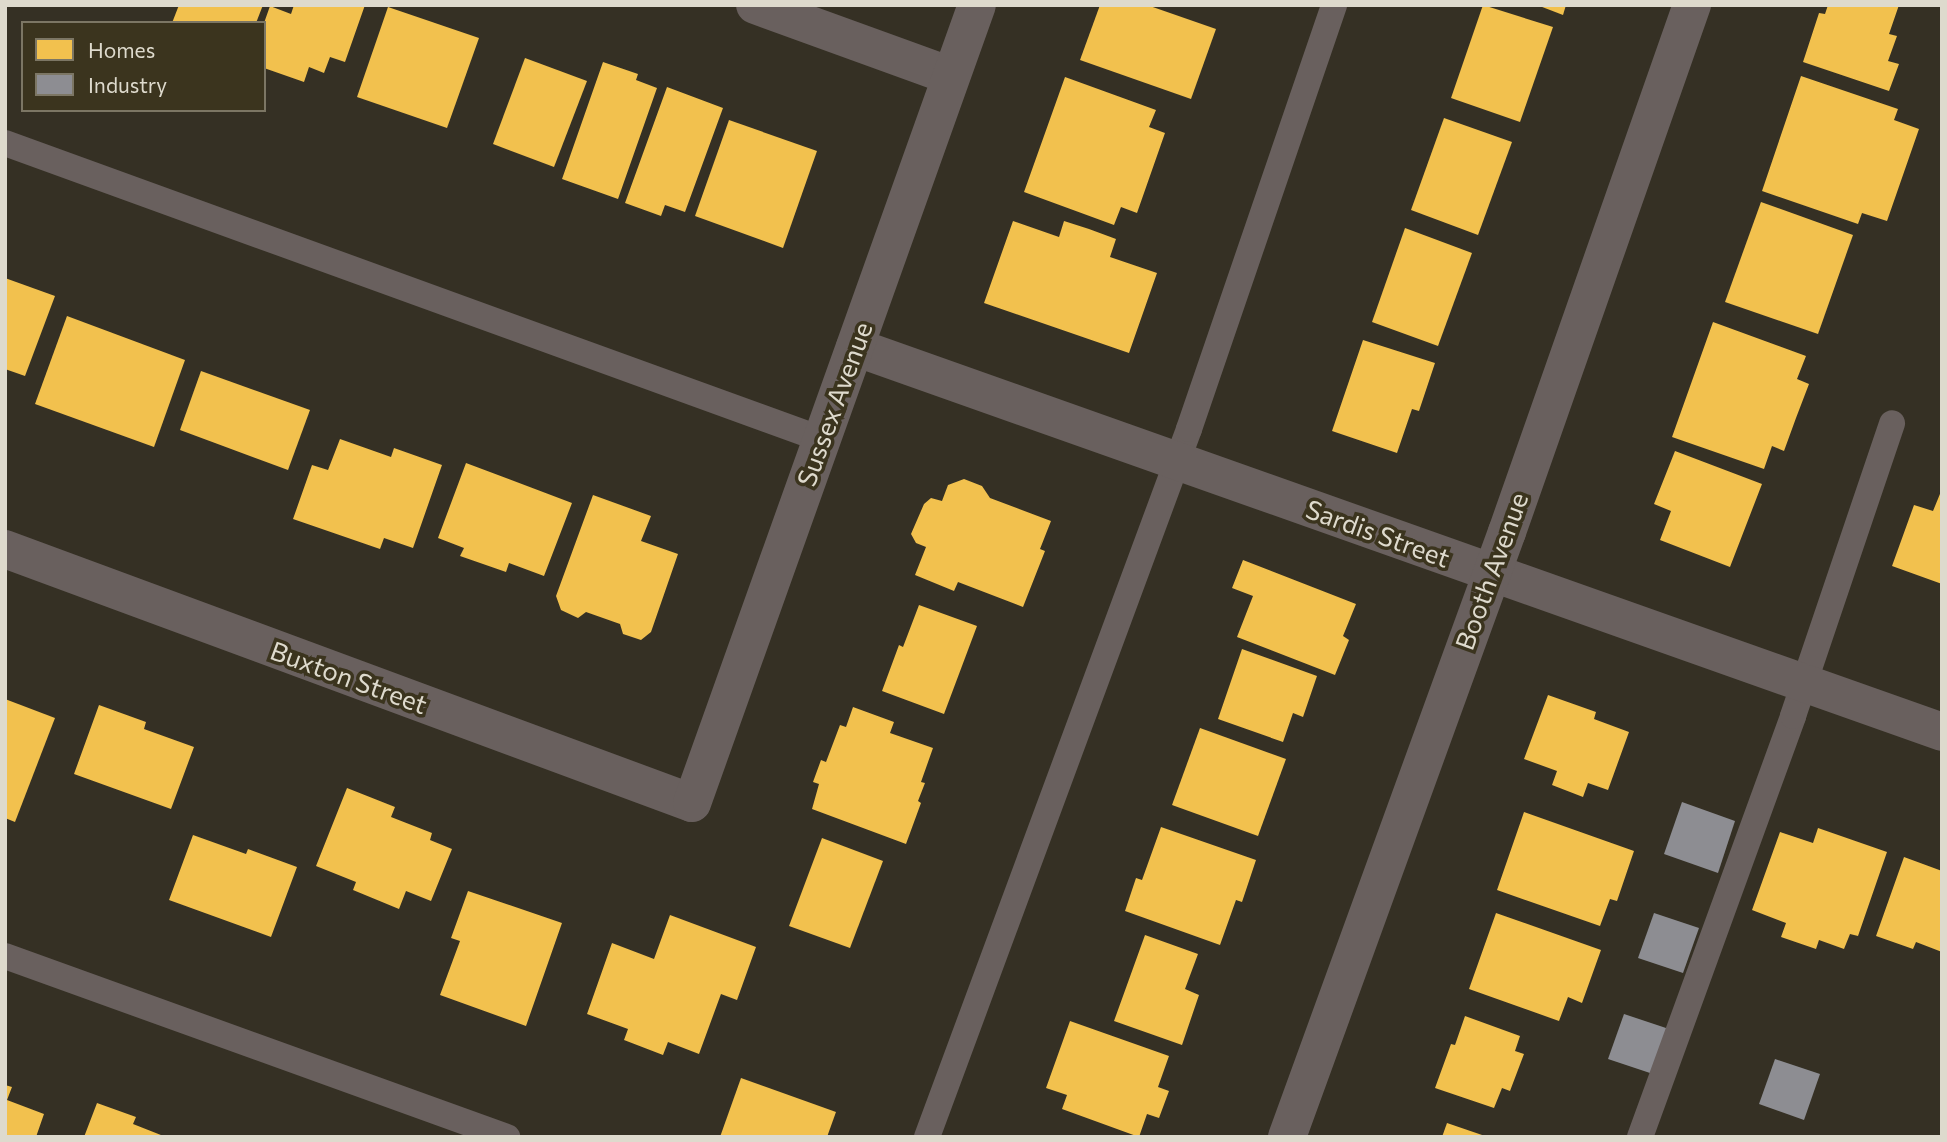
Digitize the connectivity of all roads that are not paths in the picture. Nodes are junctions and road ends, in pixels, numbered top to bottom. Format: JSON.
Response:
{"nodes":[{"id":1,"x":755,"y":5,"type":"edge"},
{"id":2,"x":976,"y":5,"type":"edge"},
{"id":3,"x":1334,"y":5,"type":"edge"},
{"id":4,"x":1692,"y":5,"type":"edge"},
{"id":5,"x":951,"y":76,"type":"junction"},
{"id":6,"x":5,"y":144,"type":"edge"},
{"id":7,"x":855,"y":347,"type":"junction"},
{"id":8,"x":1892,"y":423,"type":"dead end"},
{"id":9,"x":821,"y":439,"type":"junction"},
{"id":10,"x":1176,"y":461,"type":"junction"},
{"id":11,"x":5,"y":550,"type":"edge"},
{"id":12,"x":1492,"y":573,"type":"junction"},
{"id":13,"x":1803,"y":683,"type":"junction"},
{"id":14,"x":1942,"y":732,"type":"edge"},
{"id":15,"x":692,"y":803,"type":"joint"},
{"id":16,"x":5,"y":956,"type":"edge"},
{"id":17,"x":507,"y":1137,"type":"edge"},
{"id":18,"x":928,"y":1137,"type":"edge"},
{"id":19,"x":1287,"y":1137,"type":"edge"},
{"id":20,"x":1640,"y":1137,"type":"edge"}],
"edges":[{"from":1,"to":5,"type":"street"},
{"from":2,"to":5,"type":"street","name":"Sussex Avenue"},
{"from":3,"to":10,"type":"lane"},
{"from":4,"to":12,"type":"street","name":"Booth Avenue"},
{"from":5,"to":7,"type":"street","name":"Sussex Avenue"},
{"from":6,"to":9,"type":"lane"},
{"from":7,"to":9,"type":"street","name":"Sussex Avenue"},
{"from":7,"to":10,"type":"street","name":"Sardis Street"},
{"from":8,"to":13,"type":"lane"},
{"from":9,"to":15,"type":"street","name":"Sussex Avenue"},
{"from":10,"to":12,"type":"street","name":"Sardis Street"},
{"from":10,"to":18,"type":"lane"},
{"from":11,"to":15,"type":"street","name":"Buxton Street"},
{"from":12,"to":13,"type":"street","name":"Sardis Street"},
{"from":12,"to":19,"type":"street","name":"Booth Avenue"},
{"from":13,"to":14,"type":"street","name":"Sardis Street"},
{"from":13,"to":20,"type":"lane"},
{"from":16,"to":17,"type":"lane"}]}
